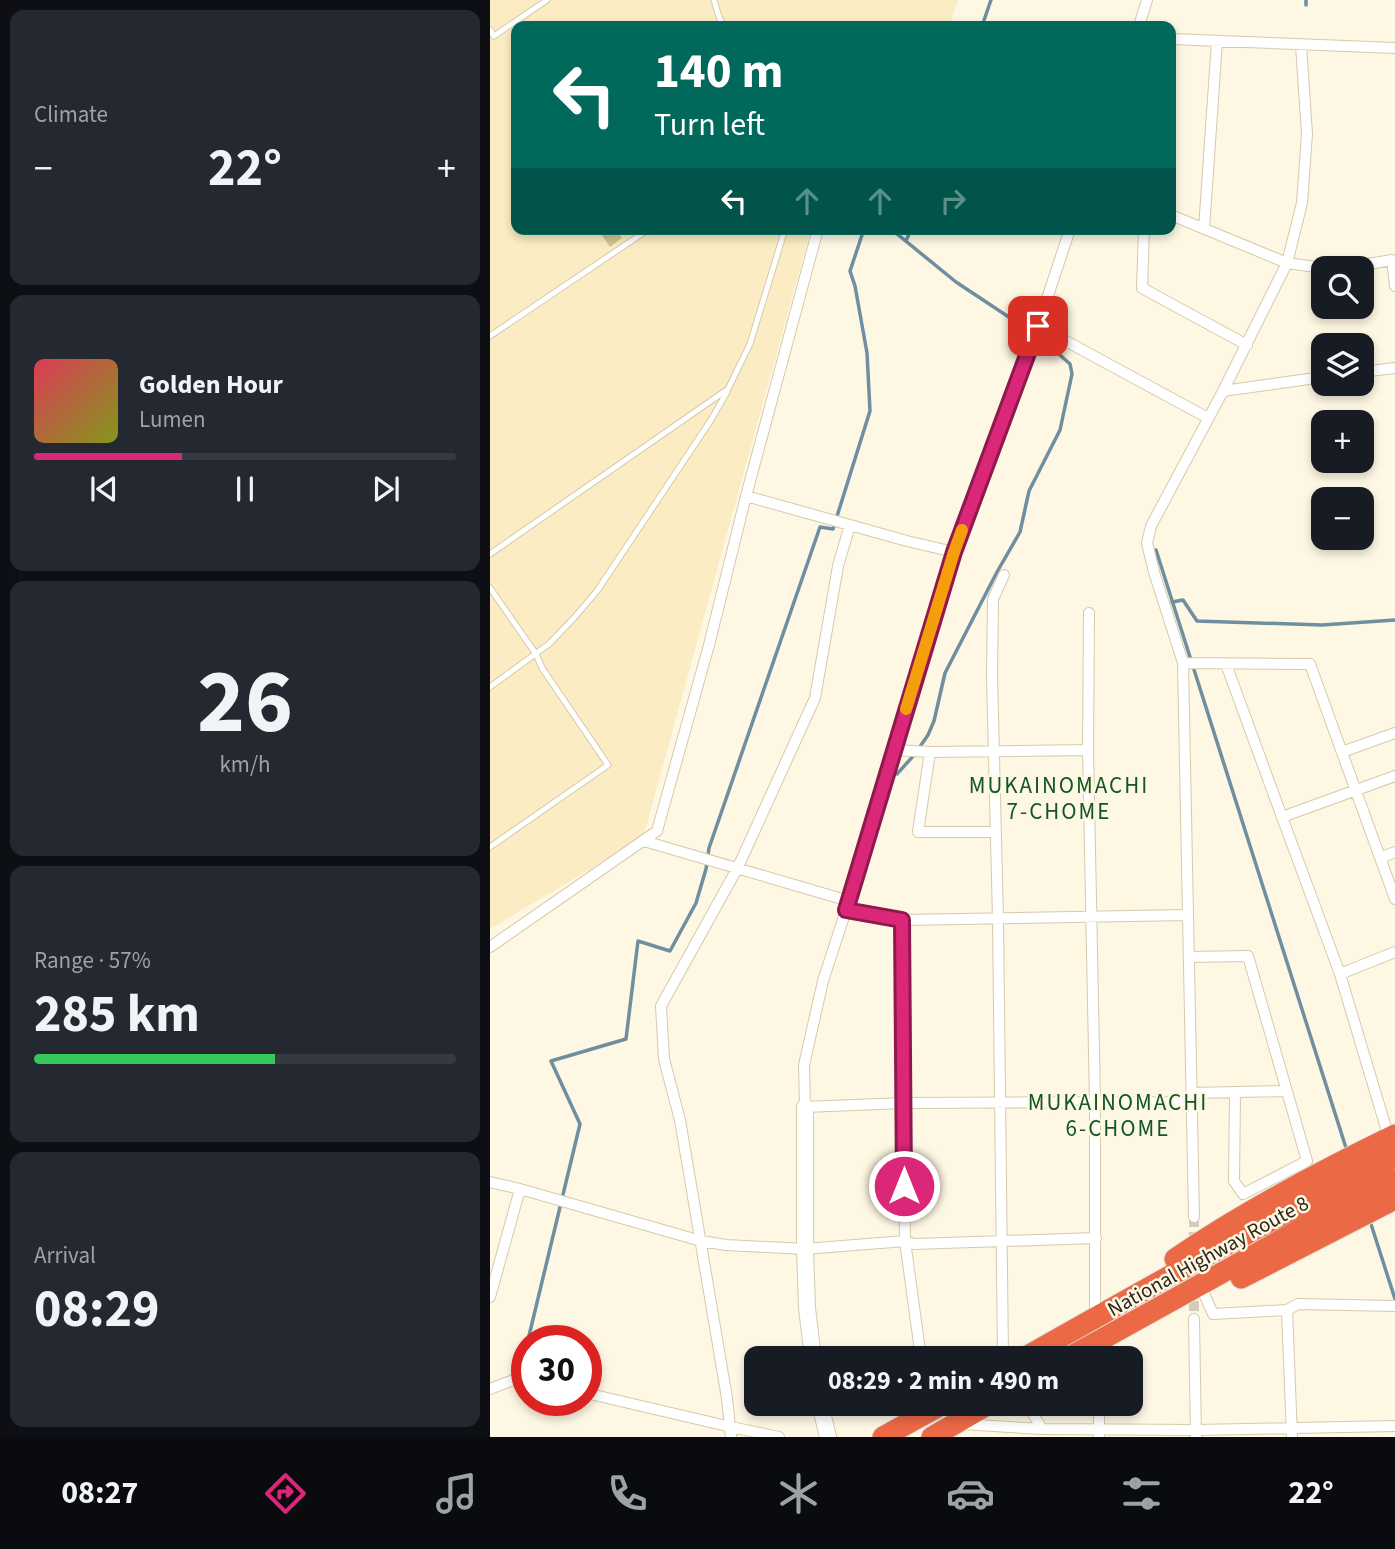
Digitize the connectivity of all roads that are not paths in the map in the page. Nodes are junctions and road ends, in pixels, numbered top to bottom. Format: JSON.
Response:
{"nodes":[{"id":1,"x":547,"y":0,"type":"edge"},
{"id":2,"x":714,"y":0,"type":"edge"},
{"id":3,"x":1147,"y":0,"type":"edge"},
{"id":4,"x":516,"y":21,"type":"edge"},
{"id":5,"x":721,"y":21,"type":"edge"},
{"id":6,"x":1141,"y":21,"type":"edge"},
{"id":7,"x":511,"y":24,"type":"edge"},
{"id":8,"x":490,"y":30,"type":"edge"},
{"id":9,"x":1176,"y":39,"type":"edge"},
{"id":10,"x":1217,"y":41,"type":"junction"},
{"id":11,"x":1301,"y":45,"type":"junction"},
{"id":12,"x":1395,"y":48,"type":"edge"},
{"id":13,"x":1176,"y":217,"type":"edge"},
{"id":14,"x":1204,"y":229,"type":"junction"},
{"id":15,"x":640,"y":235,"type":"edge"},
{"id":16,"x":783,"y":235,"type":"edge"},
{"id":17,"x":816,"y":235,"type":"edge"},
{"id":18,"x":1068,"y":235,"type":"edge"},
{"id":19,"x":1144,"y":235,"type":"edge"},
{"id":20,"x":1287,"y":263,"type":"junction"},
{"id":21,"x":1374,"y":263,"type":"edge"},
{"id":22,"x":1311,"y":266,"type":"edge"},
{"id":23,"x":1395,"y":286,"type":"edge"},
{"id":24,"x":1038,"y":326,"type":"junction"},
{"id":25,"x":490,"y":336,"type":"edge"},
{"id":26,"x":1247,"y":345,"type":"junction"},
{"id":27,"x":1395,"y":368,"type":"edge"},
{"id":28,"x":1374,"y":371,"type":"edge"},
{"id":29,"x":1311,"y":379,"type":"edge"},
{"id":30,"x":728,"y":389,"type":"junction"},
{"id":31,"x":1223,"y":391,"type":"junction"},
{"id":32,"x":1208,"y":418,"type":"junction"},
{"id":33,"x":746,"y":496,"type":"junction"},
{"id":34,"x":850,"y":525,"type":"junction"},
{"id":35,"x":954,"y":552,"type":"junction"},
{"id":36,"x":490,"y":554,"type":"edge"},
{"id":37,"x":1004,"y":575,"type":"dead end"},
{"id":38,"x":490,"y":588,"type":"edge"},
{"id":39,"x":1089,"y":613,"type":"dead end"},
{"id":40,"x":536,"y":654,"type":"junction"},
{"id":41,"x":1183,"y":663,"type":"junction"},
{"id":42,"x":1226,"y":664,"type":"junction"},
{"id":43,"x":490,"y":687,"type":"edge"},
{"id":44,"x":1395,"y":733,"type":"edge"},
{"id":45,"x":894,"y":750,"type":"junction"},
{"id":46,"x":1088,"y":750,"type":"junction"},
{"id":47,"x":995,"y":751,"type":"junction"},
{"id":48,"x":930,"y":752,"type":"junction"},
{"id":49,"x":1342,"y":752,"type":"junction"},
{"id":50,"x":1395,"y":776,"type":"edge"},
{"id":51,"x":1355,"y":790,"type":"junction"},
{"id":52,"x":1282,"y":817,"type":"junction"},
{"id":53,"x":995,"y":832,"type":"junction"},
{"id":54,"x":644,"y":841,"type":"junction"},
{"id":55,"x":490,"y":848,"type":"edge"},
{"id":56,"x":1395,"y":852,"type":"edge"},
{"id":57,"x":1380,"y":858,"type":"junction"},
{"id":58,"x":738,"y":867,"type":"junction"},
{"id":59,"x":1395,"y":899,"type":"edge"},
{"id":60,"x":847,"y":905,"type":"junction"},
{"id":61,"x":1188,"y":915,"type":"junction"},
{"id":62,"x":1091,"y":918,"type":"junction"},
{"id":63,"x":998,"y":919,"type":"junction"},
{"id":64,"x":902,"y":920,"type":"junction"},
{"id":65,"x":490,"y":947,"type":"edge"},
{"id":66,"x":1395,"y":952,"type":"edge"},
{"id":67,"x":1189,"y":957,"type":"junction"},
{"id":68,"x":1340,"y":974,"type":"junction"},
{"id":69,"x":1286,"y":1091,"type":"junction"},
{"id":70,"x":1235,"y":1093,"type":"junction"},
{"id":71,"x":1192,"y":1097,"type":"junction"},
{"id":72,"x":1000,"y":1102,"type":"junction"},
{"id":73,"x":1095,"y":1102,"type":"junction"},
{"id":74,"x":904,"y":1103,"type":"junction"},
{"id":75,"x":805,"y":1107,"type":"junction"},
{"id":76,"x":1393,"y":1143,"type":"edge"},
{"id":77,"x":1395,"y":1180,"type":"edge"},
{"id":78,"x":490,"y":1182,"type":"edge"},
{"id":79,"x":520,"y":1189,"type":"junction"},
{"id":80,"x":1334,"y":1199,"type":"junction"},
{"id":81,"x":1395,"y":1199,"type":"edge"},
{"id":82,"x":1194,"y":1217,"type":"tunnel mouth"},
{"id":83,"x":1096,"y":1238,"type":"junction"},
{"id":84,"x":701,"y":1241,"type":"junction"},
{"id":85,"x":905,"y":1241,"type":"junction"},
{"id":86,"x":1002,"y":1241,"type":"junction"},
{"id":87,"x":805,"y":1249,"type":"junction"},
{"id":88,"x":1205,"y":1296,"type":"junction"},
{"id":89,"x":490,"y":1297,"type":"edge"},
{"id":90,"x":1395,"y":1306,"type":"edge"},
{"id":91,"x":1287,"y":1310,"type":"junction"},
{"id":92,"x":1101,"y":1315,"type":"junction"},
{"id":93,"x":1194,"y":1319,"type":"tunnel mouth"},
{"id":94,"x":1125,"y":1325,"type":"junction"},
{"id":95,"x":812,"y":1346,"type":"edge"},
{"id":96,"x":919,"y":1346,"type":"edge"},
{"id":97,"x":1003,"y":1346,"type":"edge"},
{"id":98,"x":1045,"y":1346,"type":"edge"},
{"id":99,"x":1097,"y":1346,"type":"edge"},
{"id":100,"x":511,"y":1381,"type":"edge"},
{"id":101,"x":490,"y":1389,"type":"edge"},
{"id":102,"x":602,"y":1396,"type":"edge"},
{"id":103,"x":823,"y":1416,"type":"edge"},
{"id":104,"x":917,"y":1416,"type":"edge"},
{"id":105,"x":968,"y":1416,"type":"edge"},
{"id":106,"x":1034,"y":1416,"type":"edge"},
{"id":107,"x":956,"y":1423,"type":"junction"},
{"id":108,"x":1042,"y":1429,"type":"junction"},
{"id":109,"x":1389,"y":1430,"type":"edge"},
{"id":110,"x":731,"y":1432,"type":"edge"},
{"id":111,"x":1292,"y":1432,"type":"edge"},
{"id":112,"x":1099,"y":1433,"type":"edge"},
{"id":113,"x":1196,"y":1433,"type":"edge"},
{"id":114,"x":779,"y":1437,"type":"edge"},
{"id":115,"x":828,"y":1437,"type":"edge"},
{"id":116,"x":883,"y":1437,"type":"edge"},
{"id":117,"x":932,"y":1437,"type":"edge"}],
"edges":[{"from":1,"to":4,"type":"lane"},
{"from":2,"to":5,"type":"lane"},
{"from":3,"to":6,"type":"street"},
{"from":7,"to":8,"type":"lane"},
{"from":9,"to":10,"type":"street"},
{"from":10,"to":11,"type":"street"},
{"from":10,"to":14,"type":"street"},
{"from":11,"to":12,"type":"street"},
{"from":11,"to":20,"type":"street"},
{"from":13,"to":14,"type":"street"},
{"from":14,"to":20,"type":"street"},
{"from":15,"to":25,"type":"lane"},
{"from":16,"to":30,"type":"lane"},
{"from":17,"to":33,"type":"street"},
{"from":18,"to":24,"type":"street"},
{"from":19,"to":26,"type":"street"},
{"from":20,"to":22,"type":"street"},
{"from":20,"to":26,"type":"street"},
{"from":21,"to":23,"type":"street"},
{"from":24,"to":32,"type":"street"},
{"from":24,"to":35,"type":"street"},
{"from":26,"to":31,"type":"street"},
{"from":27,"to":28,"type":"street"},
{"from":29,"to":31,"type":"street"},
{"from":30,"to":36,"type":"lane"},
{"from":30,"to":40,"type":"lane"},
{"from":31,"to":32,"type":"street"},
{"from":32,"to":41,"type":"street"},
{"from":33,"to":34,"type":"street"},
{"from":33,"to":54,"type":"street"},
{"from":34,"to":35,"type":"street"},
{"from":34,"to":58,"type":"street"},
{"from":35,"to":45,"type":"street"},
{"from":37,"to":47,"type":"street"},
{"from":38,"to":40,"type":"lane"},
{"from":39,"to":46,"type":"street"},
{"from":40,"to":43,"type":"lane"},
{"from":40,"to":55,"type":"lane"},
{"from":41,"to":42,"type":"street"},
{"from":41,"to":61,"type":"street"},
{"from":42,"to":49,"type":"street"},
{"from":42,"to":52,"type":"street"},
{"from":44,"to":49,"type":"street"},
{"from":45,"to":48,"type":"street"},
{"from":45,"to":60,"type":"street"},
{"from":46,"to":47,"type":"street"},
{"from":46,"to":62,"type":"street"},
{"from":47,"to":48,"type":"street"},
{"from":47,"to":53,"type":"street"},
{"from":48,"to":53,"type":"street"},
{"from":49,"to":51,"type":"street"},
{"from":50,"to":51,"type":"street"},
{"from":51,"to":52,"type":"street"},
{"from":51,"to":57,"type":"street"},
{"from":52,"to":68,"type":"street"},
{"from":53,"to":63,"type":"street"},
{"from":54,"to":58,"type":"street"},
{"from":54,"to":65,"type":"street"},
{"from":56,"to":57,"type":"street"},
{"from":57,"to":59,"type":"street"},
{"from":58,"to":60,"type":"street"},
{"from":58,"to":84,"type":"street"},
{"from":60,"to":64,"type":"street"},
{"from":60,"to":75,"type":"street"},
{"from":61,"to":62,"type":"street"},
{"from":61,"to":67,"type":"street"},
{"from":62,"to":63,"type":"street"},
{"from":62,"to":73,"type":"street"},
{"from":63,"to":64,"type":"street"},
{"from":63,"to":72,"type":"street"},
{"from":64,"to":74,"type":"street"},
{"from":66,"to":68,"type":"street"},
{"from":67,"to":69,"type":"street"},
{"from":67,"to":71,"type":"street"},
{"from":68,"to":76,"type":"street"},
{"from":69,"to":70,"type":"street"},
{"from":69,"to":70,"type":"street"},
{"from":70,"to":71,"type":"street"},
{"from":71,"to":73,"type":"street"},
{"from":71,"to":82,"type":"street"},
{"from":72,"to":73,"type":"street"},
{"from":72,"to":74,"type":"street"},
{"from":72,"to":86,"type":"street"},
{"from":73,"to":83,"type":"street"},
{"from":74,"to":75,"type":"street"},
{"from":74,"to":85,"type":"street"},
{"from":75,"to":87,"type":"street"},
{"from":76,"to":80,"type":"highway","name":"National Highway Route 8"},
{"from":76,"to":92,"type":"highway"},
{"from":77,"to":80,"type":"highway","name":"National Highway Route 8"},
{"from":78,"to":79,"type":"street"},
{"from":79,"to":84,"type":"street"},
{"from":79,"to":89,"type":"street"},
{"from":80,"to":92,"type":"highway","name":"National Highway Route 8"},
{"from":80,"to":94,"type":"highway","name":"National Highway Route 8"},
{"from":81,"to":88,"type":"highway"},
{"from":83,"to":86,"type":"street"},
{"from":83,"to":92,"type":"street"},
{"from":84,"to":87,"type":"street"},
{"from":84,"to":110,"type":"street"},
{"from":85,"to":86,"type":"street"},
{"from":85,"to":87,"type":"street"},
{"from":85,"to":96,"type":"street"},
{"from":86,"to":97,"type":"street"},
{"from":87,"to":95,"type":"street"},
{"from":88,"to":91,"type":"street"},
{"from":88,"to":94,"type":"highway"},
{"from":90,"to":91,"type":"street"},
{"from":91,"to":111,"type":"street"},
{"from":92,"to":98,"type":"highway","name":"National Highway Route 8"},
{"from":93,"to":113,"type":"street"},
{"from":94,"to":99,"type":"highway","name":"National Highway Route 8"},
{"from":100,"to":101,"type":"street"},
{"from":102,"to":110,"type":"street"},
{"from":103,"to":115,"type":"street"},
{"from":104,"to":116,"type":"highway"},
{"from":105,"to":107,"type":"highway"},
{"from":106,"to":108,"type":"street"},
{"from":107,"to":108,"type":"street"},
{"from":107,"to":117,"type":"highway"},
{"from":108,"to":112,"type":"street"},
{"from":109,"to":111,"type":"street"},
{"from":110,"to":114,"type":"street"},
{"from":111,"to":113,"type":"street"},
{"from":112,"to":113,"type":"street"}]}
